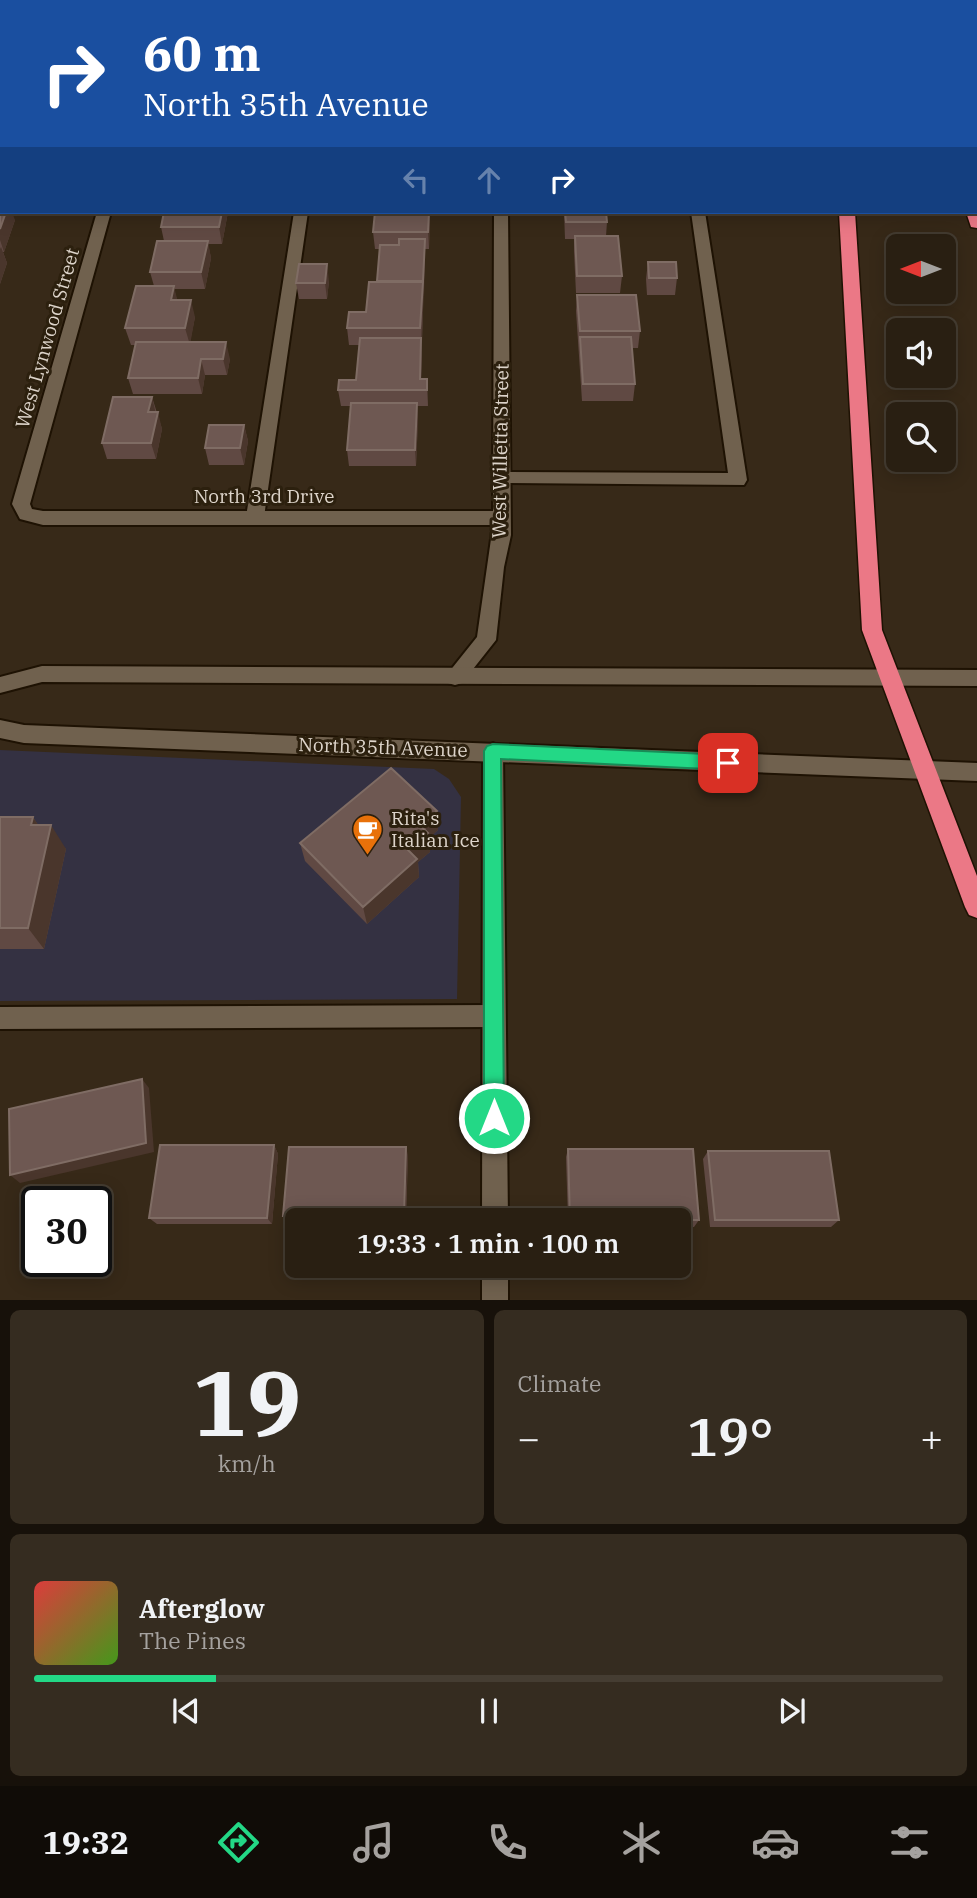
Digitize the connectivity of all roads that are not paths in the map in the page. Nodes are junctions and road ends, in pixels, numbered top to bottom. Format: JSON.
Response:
{"nodes":[{"id":1,"x":103,"y":214,"type":"edge"},
{"id":2,"x":301,"y":214,"type":"edge"},
{"id":3,"x":501,"y":214,"type":"edge"},
{"id":4,"x":698,"y":214,"type":"edge"},
{"id":5,"x":847,"y":214,"type":"edge"},
{"id":6,"x":502,"y":478,"type":"junction"},
{"id":7,"x":26,"y":514,"type":"joint"},
{"id":8,"x":255,"y":517,"type":"junction"},
{"id":9,"x":503,"y":518,"type":"junction"},
{"id":10,"x":455,"y":677,"type":"junction"},
{"id":11,"x":890,"y":678,"type":"junction"},
{"id":12,"x":967,"y":678,"type":"edge"},
{"id":13,"x":0,"y":685,"type":"edge"},
{"id":14,"x":0,"y":729,"type":"edge"},
{"id":15,"x":493,"y":751,"type":"junction"},
{"id":16,"x":924,"y":771,"type":"junction"},
{"id":17,"x":977,"y":772,"type":"edge"},
{"id":18,"x":977,"y":907,"type":"edge"},
{"id":19,"x":494,"y":1016,"type":"junction"},
{"id":20,"x":0,"y":1018,"type":"edge"},
{"id":21,"x":495,"y":1208,"type":"edge"},
{"id":22,"x":495,"y":1278,"type":"edge"},
{"id":23,"x":495,"y":1300,"type":"edge"}],
"edges":[{"from":1,"to":7,"type":"street","name":"West Lynwood Street"},
{"from":2,"to":8,"type":"street"},
{"from":3,"to":6,"type":"street","name":"West Willetta Street"},
{"from":4,"to":6,"type":"lane"},
{"from":5,"to":11,"type":"highway"},
{"from":6,"to":9,"type":"street","name":"West Willetta Street"},
{"from":7,"to":8,"type":"street","name":"North 3rd Drive"},
{"from":8,"to":9,"type":"street","name":"North 3rd Drive"},
{"from":9,"to":10,"type":"street","name":"West Willetta Street"},
{"from":10,"to":11,"type":"street"},
{"from":10,"to":13,"type":"street"},
{"from":11,"to":12,"type":"street"},
{"from":11,"to":16,"type":"highway"},
{"from":14,"to":15,"type":"street","name":"North 35th Avenue"},
{"from":15,"to":16,"type":"street","name":"North 35th Avenue"},
{"from":15,"to":19,"type":"street"},
{"from":16,"to":17,"type":"street","name":"North 35th Avenue"},
{"from":16,"to":18,"type":"highway"},
{"from":19,"to":20,"type":"street"},
{"from":19,"to":21,"type":"street"},
{"from":22,"to":23,"type":"street"}]}
